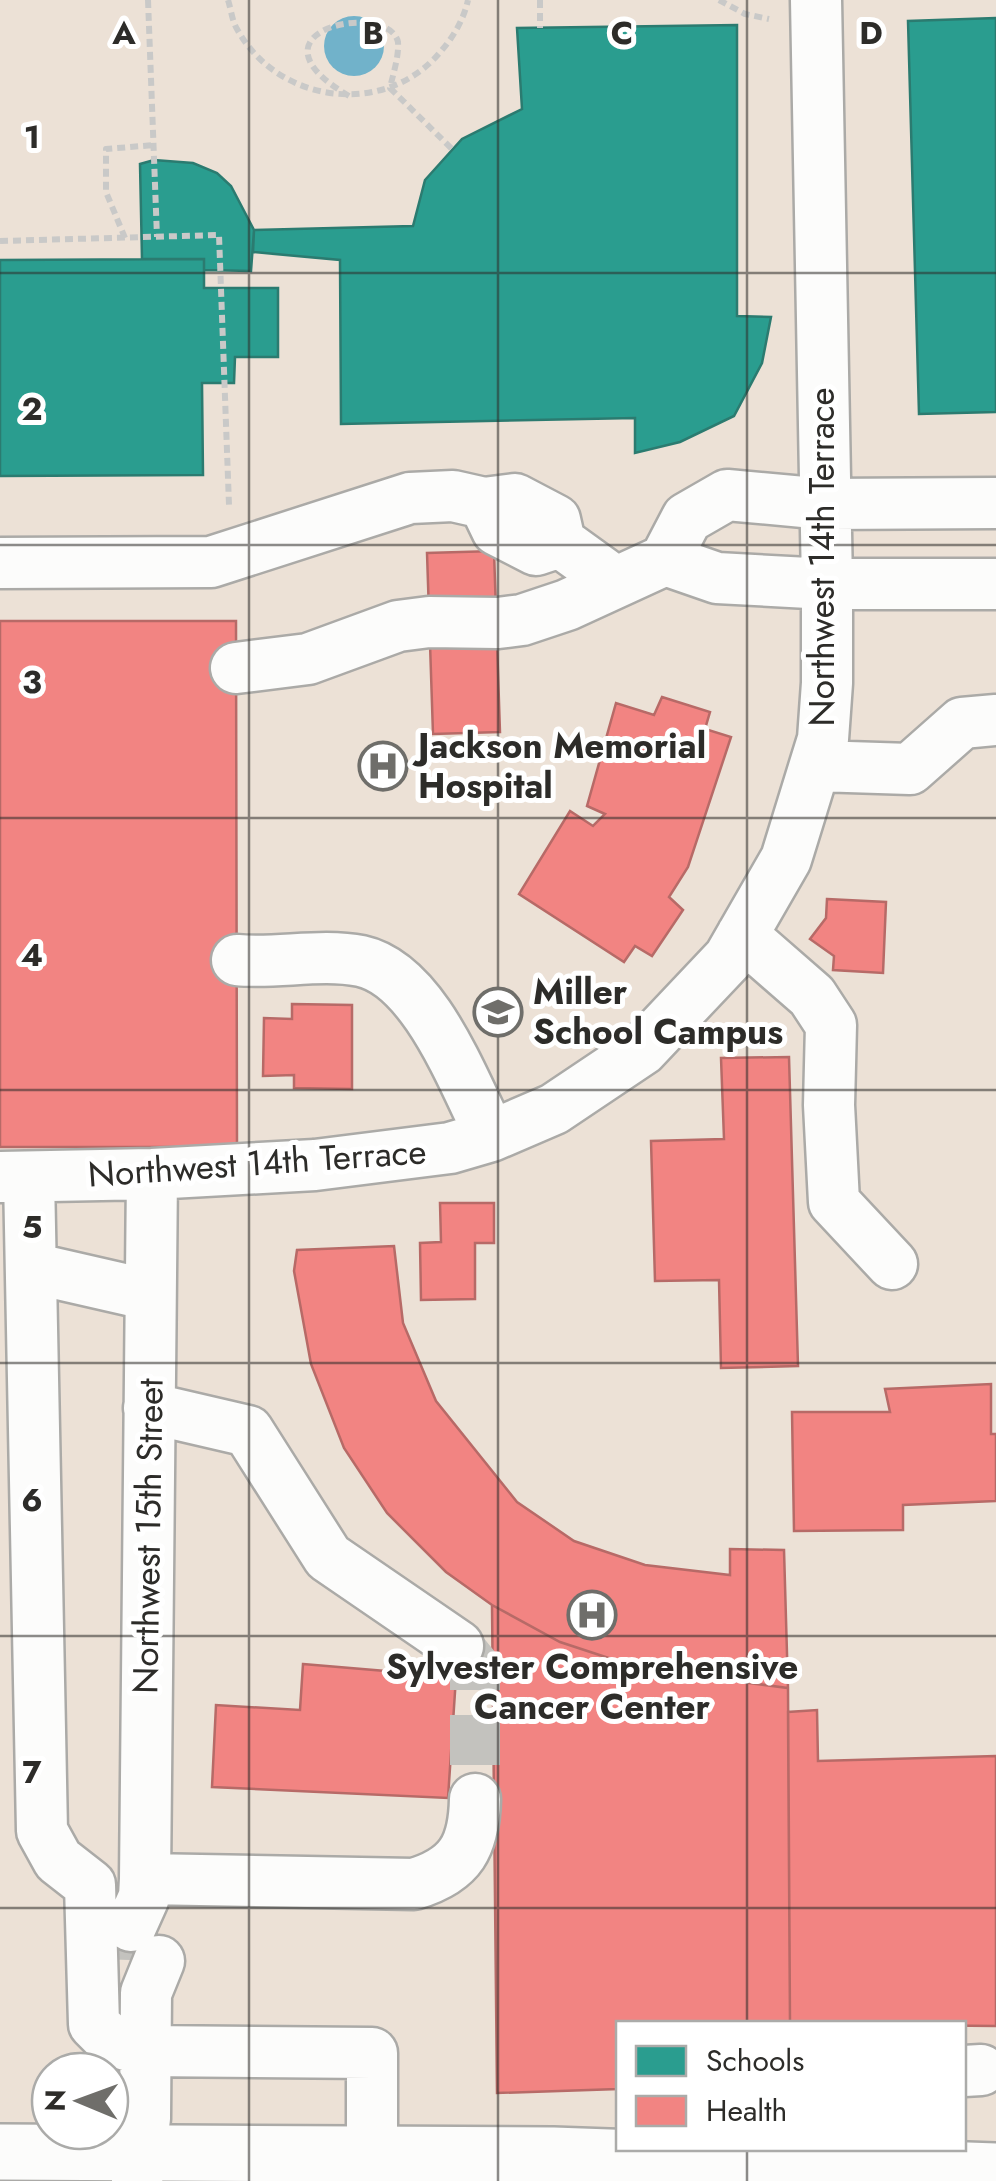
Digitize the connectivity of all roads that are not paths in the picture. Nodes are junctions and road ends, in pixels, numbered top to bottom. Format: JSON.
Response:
{"nodes":[{"id":1,"x":816,"y":0,"type":"edge"},
{"id":2,"x":825,"y":504,"type":"junction"},
{"id":3,"x":996,"y":504,"type":"edge"},
{"id":4,"x":665,"y":560,"type":"junction"},
{"id":5,"x":0,"y":563,"type":"edge"},
{"id":6,"x":614,"y":581,"type":"junction"},
{"id":7,"x":827,"y":584,"type":"junction"},
{"id":8,"x":996,"y":584,"type":"edge"},
{"id":9,"x":236,"y":668,"type":"dead end"},
{"id":10,"x":996,"y":720,"type":"edge"},
{"id":11,"x":817,"y":766,"type":"junction"},
{"id":12,"x":742,"y":935,"type":"junction"},
{"id":13,"x":237,"y":960,"type":"dead end"},
{"id":14,"x":491,"y":1136,"type":"junction"},
{"id":15,"x":152,"y":1174,"type":"junction"},
{"id":16,"x":15,"y":1177,"type":"edge"},
{"id":17,"x":892,"y":1264,"type":"dead end"},
{"id":18,"x":32,"y":1268,"type":"junction"},
{"id":19,"x":150,"y":1295,"type":"junction"},
{"id":20,"x":149,"y":1408,"type":"junction"},
{"id":21,"x":458,"y":1646,"type":"tunnel mouth"},
{"id":22,"x":475,"y":1799,"type":"tunnel mouth"},
{"id":23,"x":145,"y":1935,"type":"junction"},
{"id":24,"x":145,"y":2051,"type":"junction"},
{"id":25,"x":0,"y":2152,"type":"edge"},
{"id":26,"x":372,"y":2153,"type":"junction"},
{"id":27,"x":835,"y":2156,"type":"edge"},
{"id":28,"x":139,"y":2166,"type":"edge"},
{"id":29,"x":996,"y":2171,"type":"edge"}],
"edges":[{"from":1,"to":2,"type":"street","name":"Northwest 14th Terrace"},
{"from":2,"to":3,"type":"street"},
{"from":2,"to":4,"type":"street"},
{"from":2,"to":7,"type":"street","name":"Northwest 14th Terrace"},
{"from":4,"to":6,"type":"street"},
{"from":4,"to":7,"type":"street"},
{"from":5,"to":6,"type":"street"},
{"from":6,"to":9,"type":"street"},
{"from":7,"to":8,"type":"street"},
{"from":7,"to":11,"type":"street","name":"Northwest 14th Terrace"},
{"from":10,"to":11,"type":"street"},
{"from":11,"to":12,"type":"street","name":"Northwest 14th Terrace"},
{"from":12,"to":14,"type":"street","name":"Northwest 14th Terrace"},
{"from":12,"to":17,"type":"street"},
{"from":13,"to":14,"type":"street"},
{"from":14,"to":15,"type":"street","name":"Northwest 14th Terrace"},
{"from":15,"to":16,"type":"street","name":"Northwest 14th Terrace"},
{"from":15,"to":19,"type":"street","name":"Northwest 15th Street"},
{"from":16,"to":18,"type":"street"},
{"from":18,"to":19,"type":"street"},
{"from":18,"to":24,"type":"street"},
{"from":19,"to":20,"type":"street","name":"Northwest 15th Street"},
{"from":20,"to":21,"type":"street"},
{"from":20,"to":23,"type":"street","name":"Northwest 15th Street"},
{"from":22,"to":23,"type":"street"},
{"from":23,"to":24,"type":"street","name":"Northwest 15th Street"},
{"from":24,"to":26,"type":"street"},
{"from":24,"to":28,"type":"street","name":"Northwest 15th Street"},
{"from":25,"to":28,"type":"main road"},
{"from":26,"to":27,"type":"main road"},
{"from":26,"to":28,"type":"main road"},
{"from":27,"to":29,"type":"main road"}]}
